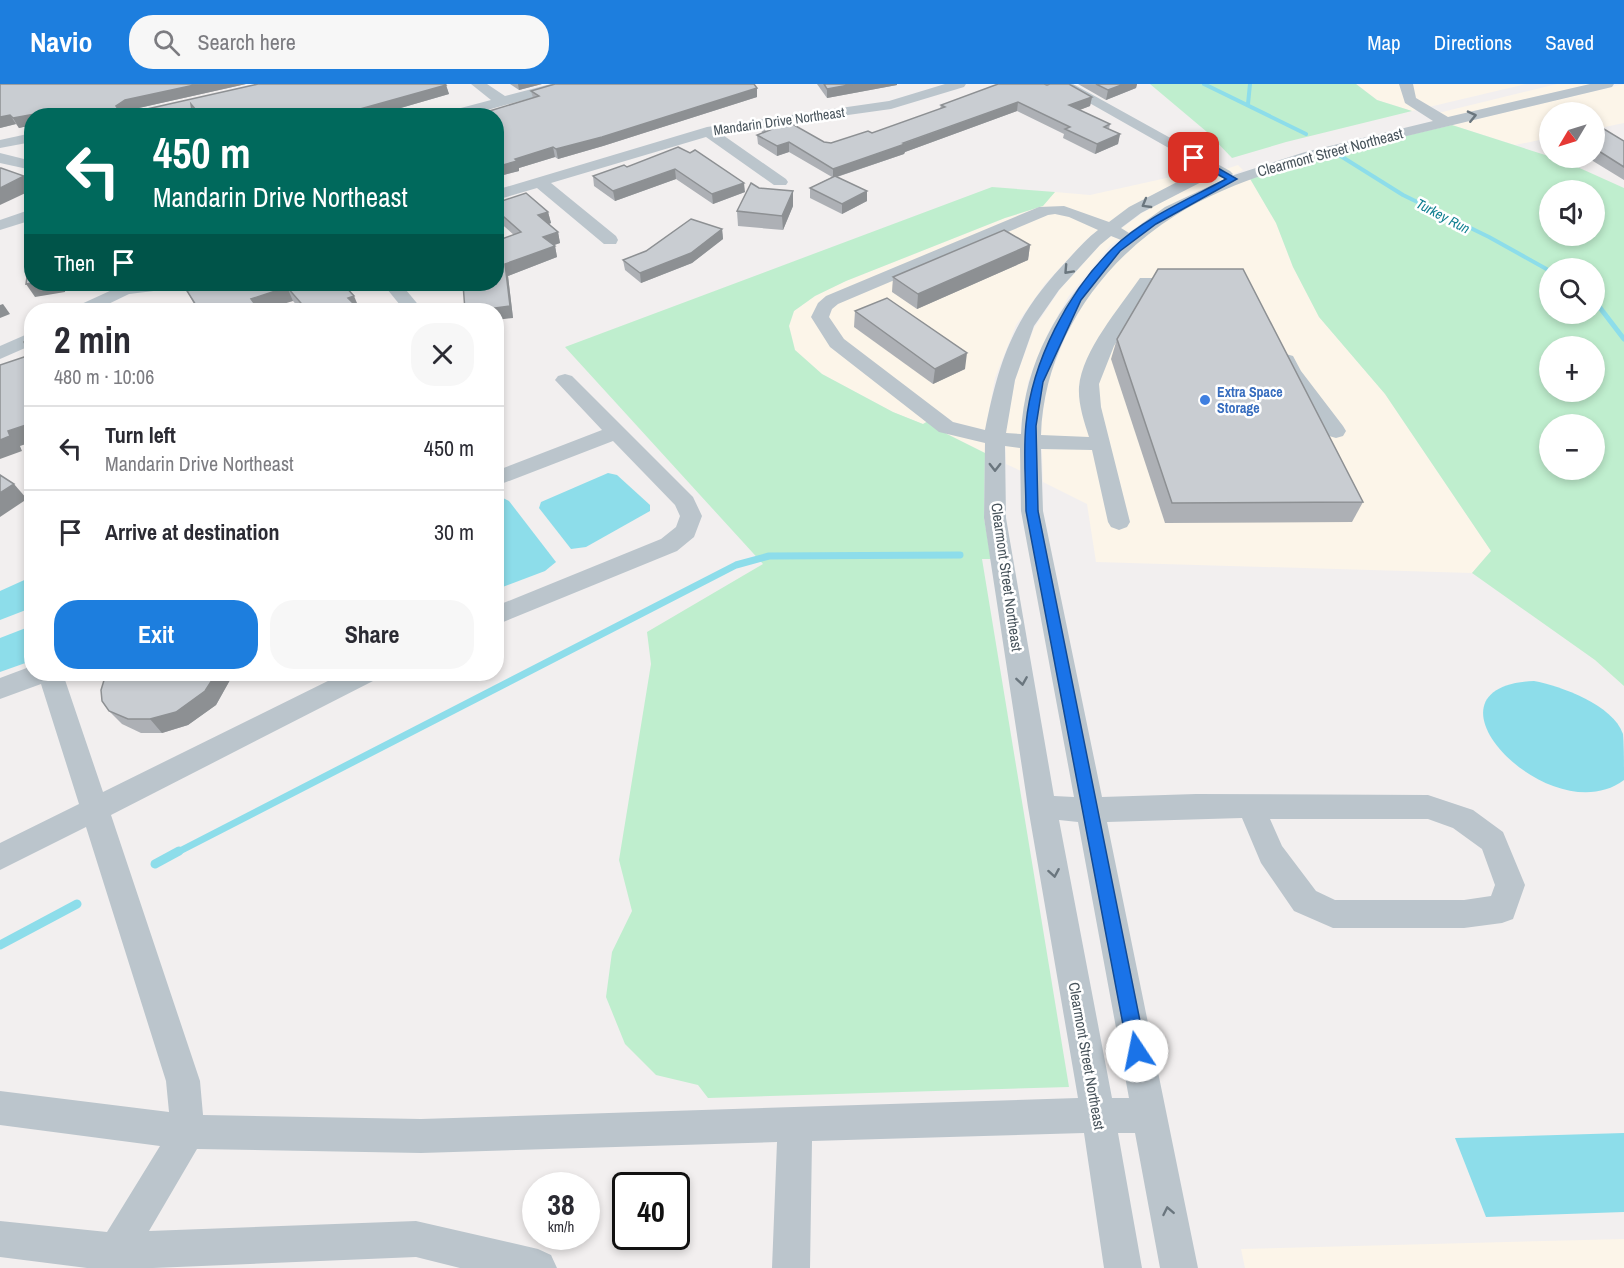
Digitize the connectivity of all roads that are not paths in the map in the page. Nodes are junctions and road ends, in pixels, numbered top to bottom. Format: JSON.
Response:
{"nodes":[{"id":1,"x":478,"y":84,"type":"edge"},
{"id":2,"x":567,"y":84,"type":"edge"},
{"id":3,"x":959,"y":84,"type":"edge"},
{"id":4,"x":1062,"y":84,"type":"edge"},
{"id":5,"x":1406,"y":84,"type":"edge"},
{"id":6,"x":1608,"y":84,"type":"edge"},
{"id":7,"x":1519,"y":89,"type":"dead end"},
{"id":8,"x":502,"y":101,"type":"junction"},
{"id":9,"x":476,"y":108,"type":"edge"},
{"id":10,"x":1428,"y":111,"type":"junction"},
{"id":11,"x":1445,"y":122,"type":"junction"},
{"id":12,"x":707,"y":131,"type":"junction"},
{"id":13,"x":24,"y":139,"type":"edge"},
{"id":14,"x":1302,"y":142,"type":"dead end"},
{"id":15,"x":0,"y":144,"type":"edge"},
{"id":16,"x":0,"y":158,"type":"edge"},
{"id":17,"x":24,"y":164,"type":"edge"},
{"id":18,"x":1214,"y":168,"type":"junction"},
{"id":19,"x":1232,"y":171,"type":"junction"},
{"id":20,"x":540,"y":182,"type":"junction"},
{"id":21,"x":780,"y":182,"type":"dead end"},
{"id":22,"x":504,"y":193,"type":"edge"},
{"id":23,"x":24,"y":217,"type":"edge"},
{"id":24,"x":0,"y":225,"type":"edge"},
{"id":25,"x":1120,"y":234,"type":"junction"},
{"id":26,"x":610,"y":240,"type":"dead end"},
{"id":27,"x":1201,"y":282,"type":"edge"},
{"id":28,"x":116,"y":291,"type":"edge"},
{"id":29,"x":398,"y":291,"type":"edge"},
{"id":30,"x":95,"y":303,"type":"edge"},
{"id":31,"x":408,"y":303,"type":"edge"},
{"id":32,"x":24,"y":341,"type":"edge"},
{"id":33,"x":1276,"y":342,"type":"edge"},
{"id":34,"x":0,"y":353,"type":"edge"},
{"id":35,"x":565,"y":380,"type":"dead end"},
{"id":36,"x":1336,"y":431,"type":"dead end"},
{"id":37,"x":616,"y":432,"type":"junction"},
{"id":38,"x":995,"y":437,"type":"junction"},
{"id":39,"x":1031,"y":441,"type":"junction"},
{"id":40,"x":1101,"y":444,"type":"junction"},
{"id":41,"x":504,"y":476,"type":"edge"},
{"id":42,"x":1119,"y":522,"type":"dead end"},
{"id":43,"x":504,"y":613,"type":"edge"},
{"id":44,"x":24,"y":680,"type":"edge"},
{"id":45,"x":53,"y":681,"type":"edge"},
{"id":46,"x":350,"y":681,"type":"edge"},
{"id":47,"x":0,"y":689,"type":"edge"},
{"id":48,"x":1251,"y":806,"type":"junction"},
{"id":49,"x":1042,"y":807,"type":"junction"},
{"id":50,"x":97,"y":809,"type":"junction"},
{"id":51,"x":1090,"y":810,"type":"junction"},
{"id":52,"x":0,"y":857,"type":"edge"},
{"id":53,"x":0,"y":1108,"type":"edge"},
{"id":54,"x":1098,"y":1115,"type":"junction"},
{"id":55,"x":1150,"y":1116,"type":"junction"},
{"id":56,"x":795,"y":1125,"type":"junction"},
{"id":57,"x":188,"y":1132,"type":"junction"},
{"id":58,"x":0,"y":1239,"type":"edge"},
{"id":59,"x":110,"y":1259,"type":"edge"},
{"id":60,"x":538,"y":1268,"type":"edge"},
{"id":61,"x":791,"y":1268,"type":"edge"},
{"id":62,"x":1123,"y":1268,"type":"edge"},
{"id":63,"x":1179,"y":1268,"type":"edge"}],
"edges":[{"from":1,"to":8,"type":"street"},
{"from":2,"to":8,"type":"street"},
{"from":3,"to":12,"type":"street","name":"Mandarin Drive Northeast"},
{"from":4,"to":18,"type":"street"},
{"from":5,"to":10,"type":"street"},
{"from":11,"to":6,"type":"street","name":"Clearmont Street Northeast","one_way":true},
{"from":7,"to":10,"type":"street","name":"Clearmont Street Northeast"},
{"from":8,"to":9,"type":"street"},
{"from":10,"to":11,"type":"street"},
{"from":10,"to":14,"type":"street","name":"Clearmont Street Northeast"},
{"from":11,"to":19,"type":"street","name":"Clearmont Street Northeast"},
{"from":12,"to":20,"type":"street","name":"Mandarin Drive Northeast"},
{"from":12,"to":21,"type":"street"},
{"from":13,"to":15,"type":"street"},
{"from":16,"to":17,"type":"street"},
{"from":18,"to":19,"type":"street","name":"Clearmont Street Northeast"},
{"from":18,"to":25,"type":"street","name":"Clearmont Street Northeast","one_way":true},
{"from":19,"to":25,"type":"street","name":"Clearmont Street Northeast"},
{"from":20,"to":22,"type":"street","name":"Mandarin Drive Northeast"},
{"from":20,"to":26,"type":"street"},
{"from":23,"to":24,"type":"street"},
{"from":25,"to":38,"type":"street","name":"Clearmont Street Northeast","one_way":true},
{"from":25,"to":38,"type":"street"},
{"from":25,"to":39,"type":"street","name":"Clearmont Street Northeast"},
{"from":27,"to":40,"type":"street"},
{"from":28,"to":30,"type":"street"},
{"from":29,"to":31,"type":"street"},
{"from":32,"to":34,"type":"street"},
{"from":33,"to":36,"type":"street"},
{"from":35,"to":37,"type":"street"},
{"from":37,"to":41,"type":"street"},
{"from":37,"to":43,"type":"street"},
{"from":38,"to":39,"type":"street"},
{"from":38,"to":49,"type":"street","name":"Clearmont Street Northeast","one_way":true},
{"from":39,"to":40,"type":"street"},
{"from":39,"to":51,"type":"street","name":"Clearmont Street Northeast"},
{"from":40,"to":42,"type":"street"},
{"from":44,"to":47,"type":"street"},
{"from":45,"to":50,"type":"street"},
{"from":46,"to":50,"type":"street"},
{"from":48,"to":48,"type":"street"},
{"from":48,"to":51,"type":"street"},
{"from":49,"to":51,"type":"street"},
{"from":49,"to":54,"type":"street","name":"Clearmont Street Northeast","one_way":true},
{"from":50,"to":52,"type":"street"},
{"from":50,"to":57,"type":"street"},
{"from":51,"to":55,"type":"street","name":"Clearmont Street Northeast"},
{"from":53,"to":57,"type":"street"},
{"from":54,"to":55,"type":"street"},
{"from":54,"to":56,"type":"street"},
{"from":54,"to":62,"type":"street","name":"Clearmont Street Northeast"},
{"from":63,"to":55,"type":"street","name":"Clearmont Street Northeast","one_way":true},
{"from":56,"to":57,"type":"street"},
{"from":56,"to":61,"type":"street"},
{"from":57,"to":59,"type":"street"},
{"from":58,"to":59,"type":"street"},
{"from":59,"to":60,"type":"street"}]}
